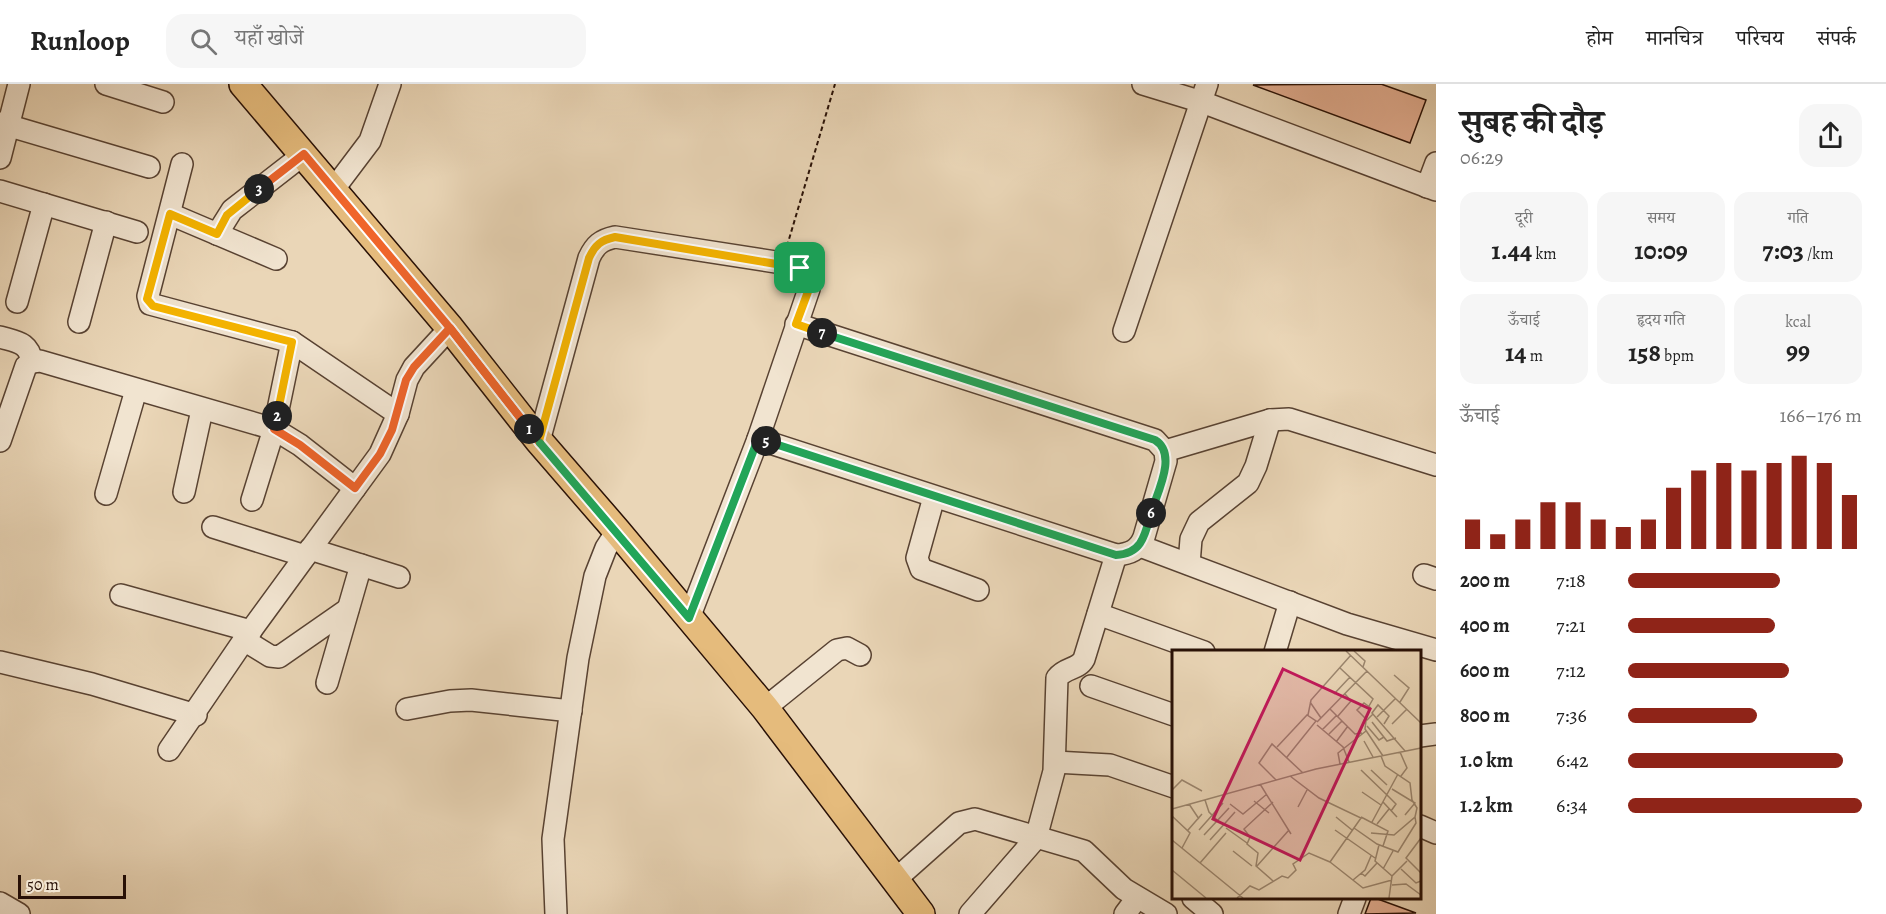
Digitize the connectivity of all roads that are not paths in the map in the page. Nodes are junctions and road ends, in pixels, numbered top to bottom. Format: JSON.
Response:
{"nodes":[{"id":1,"x":19,"y":84,"type":"edge"},
{"id":2,"x":106,"y":84,"type":"edge"},
{"id":3,"x":243,"y":84,"type":"edge"},
{"id":4,"x":390,"y":84,"type":"edge"},
{"id":5,"x":1143,"y":84,"type":"edge"},
{"id":6,"x":1204,"y":93,"type":"edge"},
{"id":7,"x":163,"y":102,"type":"dead end"},
{"id":8,"x":4,"y":125,"type":"edge"},
{"id":9,"x":304,"y":154,"type":"junction"},
{"id":10,"x":0,"y":158,"type":"edge"},
{"id":11,"x":1436,"y":163,"type":"edge"},
{"id":12,"x":182,"y":164,"type":"dead end"},
{"id":13,"x":148,"y":168,"type":"dead end"},
{"id":14,"x":1431,"y":189,"type":"edge"},
{"id":15,"x":333,"y":190,"type":"junction"},
{"id":16,"x":0,"y":191,"type":"edge"},
{"id":17,"x":44,"y":204,"type":"junction"},
{"id":18,"x":170,"y":214,"type":"junction"},
{"id":19,"x":106,"y":222,"type":"junction"},
{"id":20,"x":137,"y":232,"type":"dead end"},
{"id":21,"x":217,"y":234,"type":"junction"},
{"id":22,"x":276,"y":259,"type":"dead end"},
{"id":23,"x":16,"y":302,"type":"dead end"},
{"id":24,"x":79,"y":322,"type":"dead end"},
{"id":25,"x":796,"y":324,"type":"junction"},
{"id":26,"x":450,"y":328,"type":"junction"},
{"id":27,"x":1124,"y":331,"type":"dead end"},
{"id":28,"x":0,"y":337,"type":"edge"},
{"id":29,"x":292,"y":342,"type":"junction"},
{"id":30,"x":32,"y":362,"type":"junction"},
{"id":31,"x":136,"y":390,"type":"junction"},
{"id":32,"x":202,"y":410,"type":"junction"},
{"id":33,"x":398,"y":414,"type":"junction"},
{"id":34,"x":1270,"y":420,"type":"junction"},
{"id":35,"x":274,"y":429,"type":"junction"},
{"id":36,"x":758,"y":439,"type":"junction"},
{"id":37,"x":0,"y":441,"type":"edge"},
{"id":38,"x":539,"y":441,"type":"junction"},
{"id":39,"x":1166,"y":451,"type":"junction"},
{"id":40,"x":1436,"y":465,"type":"edge"},
{"id":41,"x":355,"y":488,"type":"junction"},
{"id":42,"x":184,"y":492,"type":"dead end"},
{"id":43,"x":106,"y":494,"type":"dead end"},
{"id":44,"x":934,"y":497,"type":"junction"},
{"id":45,"x":252,"y":500,"type":"dead end"},
{"id":46,"x":213,"y":527,"type":"dead end"},
{"id":47,"x":617,"y":531,"type":"junction"},
{"id":48,"x":1140,"y":546,"type":"junction"},
{"id":49,"x":308,"y":553,"type":"junction"},
{"id":50,"x":1116,"y":555,"type":"junction"},
{"id":51,"x":1189,"y":564,"type":"junction"},
{"id":52,"x":361,"y":565,"type":"junction"},
{"id":53,"x":399,"y":577,"type":"dead end"},
{"id":54,"x":978,"y":590,"type":"dead end"},
{"id":55,"x":121,"y":595,"type":"dead end"},
{"id":56,"x":1290,"y":602,"type":"junction"},
{"id":57,"x":348,"y":609,"type":"junction"},
{"id":58,"x":1098,"y":614,"type":"junction"},
{"id":59,"x":689,"y":618,"type":"junction"},
{"id":60,"x":248,"y":635,"type":"junction"},
{"id":61,"x":1201,"y":650,"type":"edge"},
{"id":62,"x":1275,"y":650,"type":"edge"},
{"id":63,"x":1436,"y":650,"type":"edge"},
{"id":64,"x":860,"y":655,"type":"dead end"},
{"id":65,"x":0,"y":662,"type":"edge"},
{"id":66,"x":327,"y":683,"type":"dead end"},
{"id":67,"x":1091,"y":686,"type":"dead end"},
{"id":68,"x":765,"y":708,"type":"junction"},
{"id":69,"x":407,"y":709,"type":"dead end"},
{"id":70,"x":571,"y":711,"type":"junction"},
{"id":71,"x":196,"y":715,"type":"junction"},
{"id":72,"x":1172,"y":715,"type":"edge"},
{"id":73,"x":1436,"y":734,"type":"edge"},
{"id":74,"x":1421,"y":736,"type":"edge"},
{"id":75,"x":169,"y":750,"type":"dead end"},
{"id":76,"x":1055,"y":762,"type":"junction"},
{"id":77,"x":1172,"y":787,"type":"edge"},
{"id":78,"x":1421,"y":827,"type":"edge"},
{"id":79,"x":1436,"y":833,"type":"edge"},
{"id":80,"x":1036,"y":838,"type":"junction"},
{"id":81,"x":896,"y":879,"type":"junction"},
{"id":82,"x":1195,"y":899,"type":"edge"},
{"id":83,"x":1354,"y":899,"type":"edge"},
{"id":84,"x":0,"y":903,"type":"edge"},
{"id":85,"x":1131,"y":906,"type":"edge"},
{"id":86,"x":19,"y":914,"type":"edge"},
{"id":87,"x":556,"y":914,"type":"edge"},
{"id":88,"x":921,"y":914,"type":"edge"},
{"id":89,"x":970,"y":914,"type":"edge"},
{"id":90,"x":1166,"y":914,"type":"edge"},
{"id":91,"x":1212,"y":914,"type":"edge"},
{"id":92,"x":1349,"y":914,"type":"edge"}],
"edges":[{"from":1,"to":8,"type":"street"},
{"from":2,"to":7,"type":"street"},
{"from":3,"to":9,"type":"main road"},
{"from":4,"to":15,"type":"street"},
{"from":5,"to":6,"type":"street"},
{"from":6,"to":14,"type":"street"},
{"from":6,"to":27,"type":"street"},
{"from":8,"to":10,"type":"street"},
{"from":8,"to":13,"type":"street"},
{"from":9,"to":15,"type":"main road"},
{"from":9,"to":21,"type":"street"},
{"from":11,"to":14,"type":"street"},
{"from":12,"to":18,"type":"street"},
{"from":15,"to":26,"type":"main road"},
{"from":16,"to":17,"type":"street"},
{"from":17,"to":19,"type":"street"},
{"from":17,"to":23,"type":"street"},
{"from":18,"to":21,"type":"street"},
{"from":18,"to":29,"type":"street"},
{"from":19,"to":20,"type":"street"},
{"from":19,"to":24,"type":"street"},
{"from":21,"to":22,"type":"street"},
{"from":25,"to":36,"type":"street"},
{"from":25,"to":38,"type":"street"},
{"from":25,"to":39,"type":"street"},
{"from":26,"to":33,"type":"street"},
{"from":26,"to":38,"type":"main road"},
{"from":28,"to":30,"type":"street"},
{"from":29,"to":33,"type":"street"},
{"from":29,"to":35,"type":"street"},
{"from":30,"to":31,"type":"street"},
{"from":30,"to":37,"type":"street"},
{"from":31,"to":32,"type":"street"},
{"from":31,"to":43,"type":"street"},
{"from":32,"to":35,"type":"street"},
{"from":32,"to":42,"type":"street"},
{"from":33,"to":41,"type":"street"},
{"from":34,"to":39,"type":"street"},
{"from":34,"to":40,"type":"street"},
{"from":34,"to":51,"type":"street"},
{"from":35,"to":41,"type":"street"},
{"from":35,"to":45,"type":"street"},
{"from":36,"to":44,"type":"street"},
{"from":36,"to":59,"type":"street"},
{"from":38,"to":47,"type":"main road"},
{"from":39,"to":48,"type":"street"},
{"from":41,"to":49,"type":"street"},
{"from":44,"to":50,"type":"street"},
{"from":44,"to":54,"type":"street"},
{"from":46,"to":49,"type":"street"},
{"from":47,"to":59,"type":"main road"},
{"from":47,"to":70,"type":"street"},
{"from":48,"to":50,"type":"street"},
{"from":48,"to":51,"type":"street"},
{"from":49,"to":52,"type":"street"},
{"from":49,"to":60,"type":"street"},
{"from":50,"to":58,"type":"street"},
{"from":51,"to":56,"type":"street"},
{"from":52,"to":53,"type":"street"},
{"from":52,"to":57,"type":"street"},
{"from":55,"to":60,"type":"street"},
{"from":56,"to":62,"type":"street"},
{"from":56,"to":63,"type":"street"},
{"from":57,"to":60,"type":"street"},
{"from":57,"to":66,"type":"street"},
{"from":58,"to":61,"type":"street"},
{"from":58,"to":76,"type":"street"},
{"from":59,"to":68,"type":"main road"},
{"from":60,"to":71,"type":"street"},
{"from":64,"to":68,"type":"street"},
{"from":65,"to":71,"type":"street"},
{"from":67,"to":72,"type":"street"},
{"from":68,"to":81,"type":"main road"},
{"from":69,"to":70,"type":"street"},
{"from":70,"to":87,"type":"street"},
{"from":71,"to":75,"type":"street"},
{"from":73,"to":74,"type":"street"},
{"from":76,"to":77,"type":"street"},
{"from":76,"to":80,"type":"street"},
{"from":78,"to":79,"type":"street"},
{"from":80,"to":81,"type":"street"},
{"from":80,"to":85,"type":"street"},
{"from":80,"to":89,"type":"street"},
{"from":81,"to":88,"type":"main road"},
{"from":82,"to":91,"type":"street"},
{"from":83,"to":92,"type":"street"},
{"from":84,"to":86,"type":"street"},
{"from":85,"to":90,"type":"street"}]}
